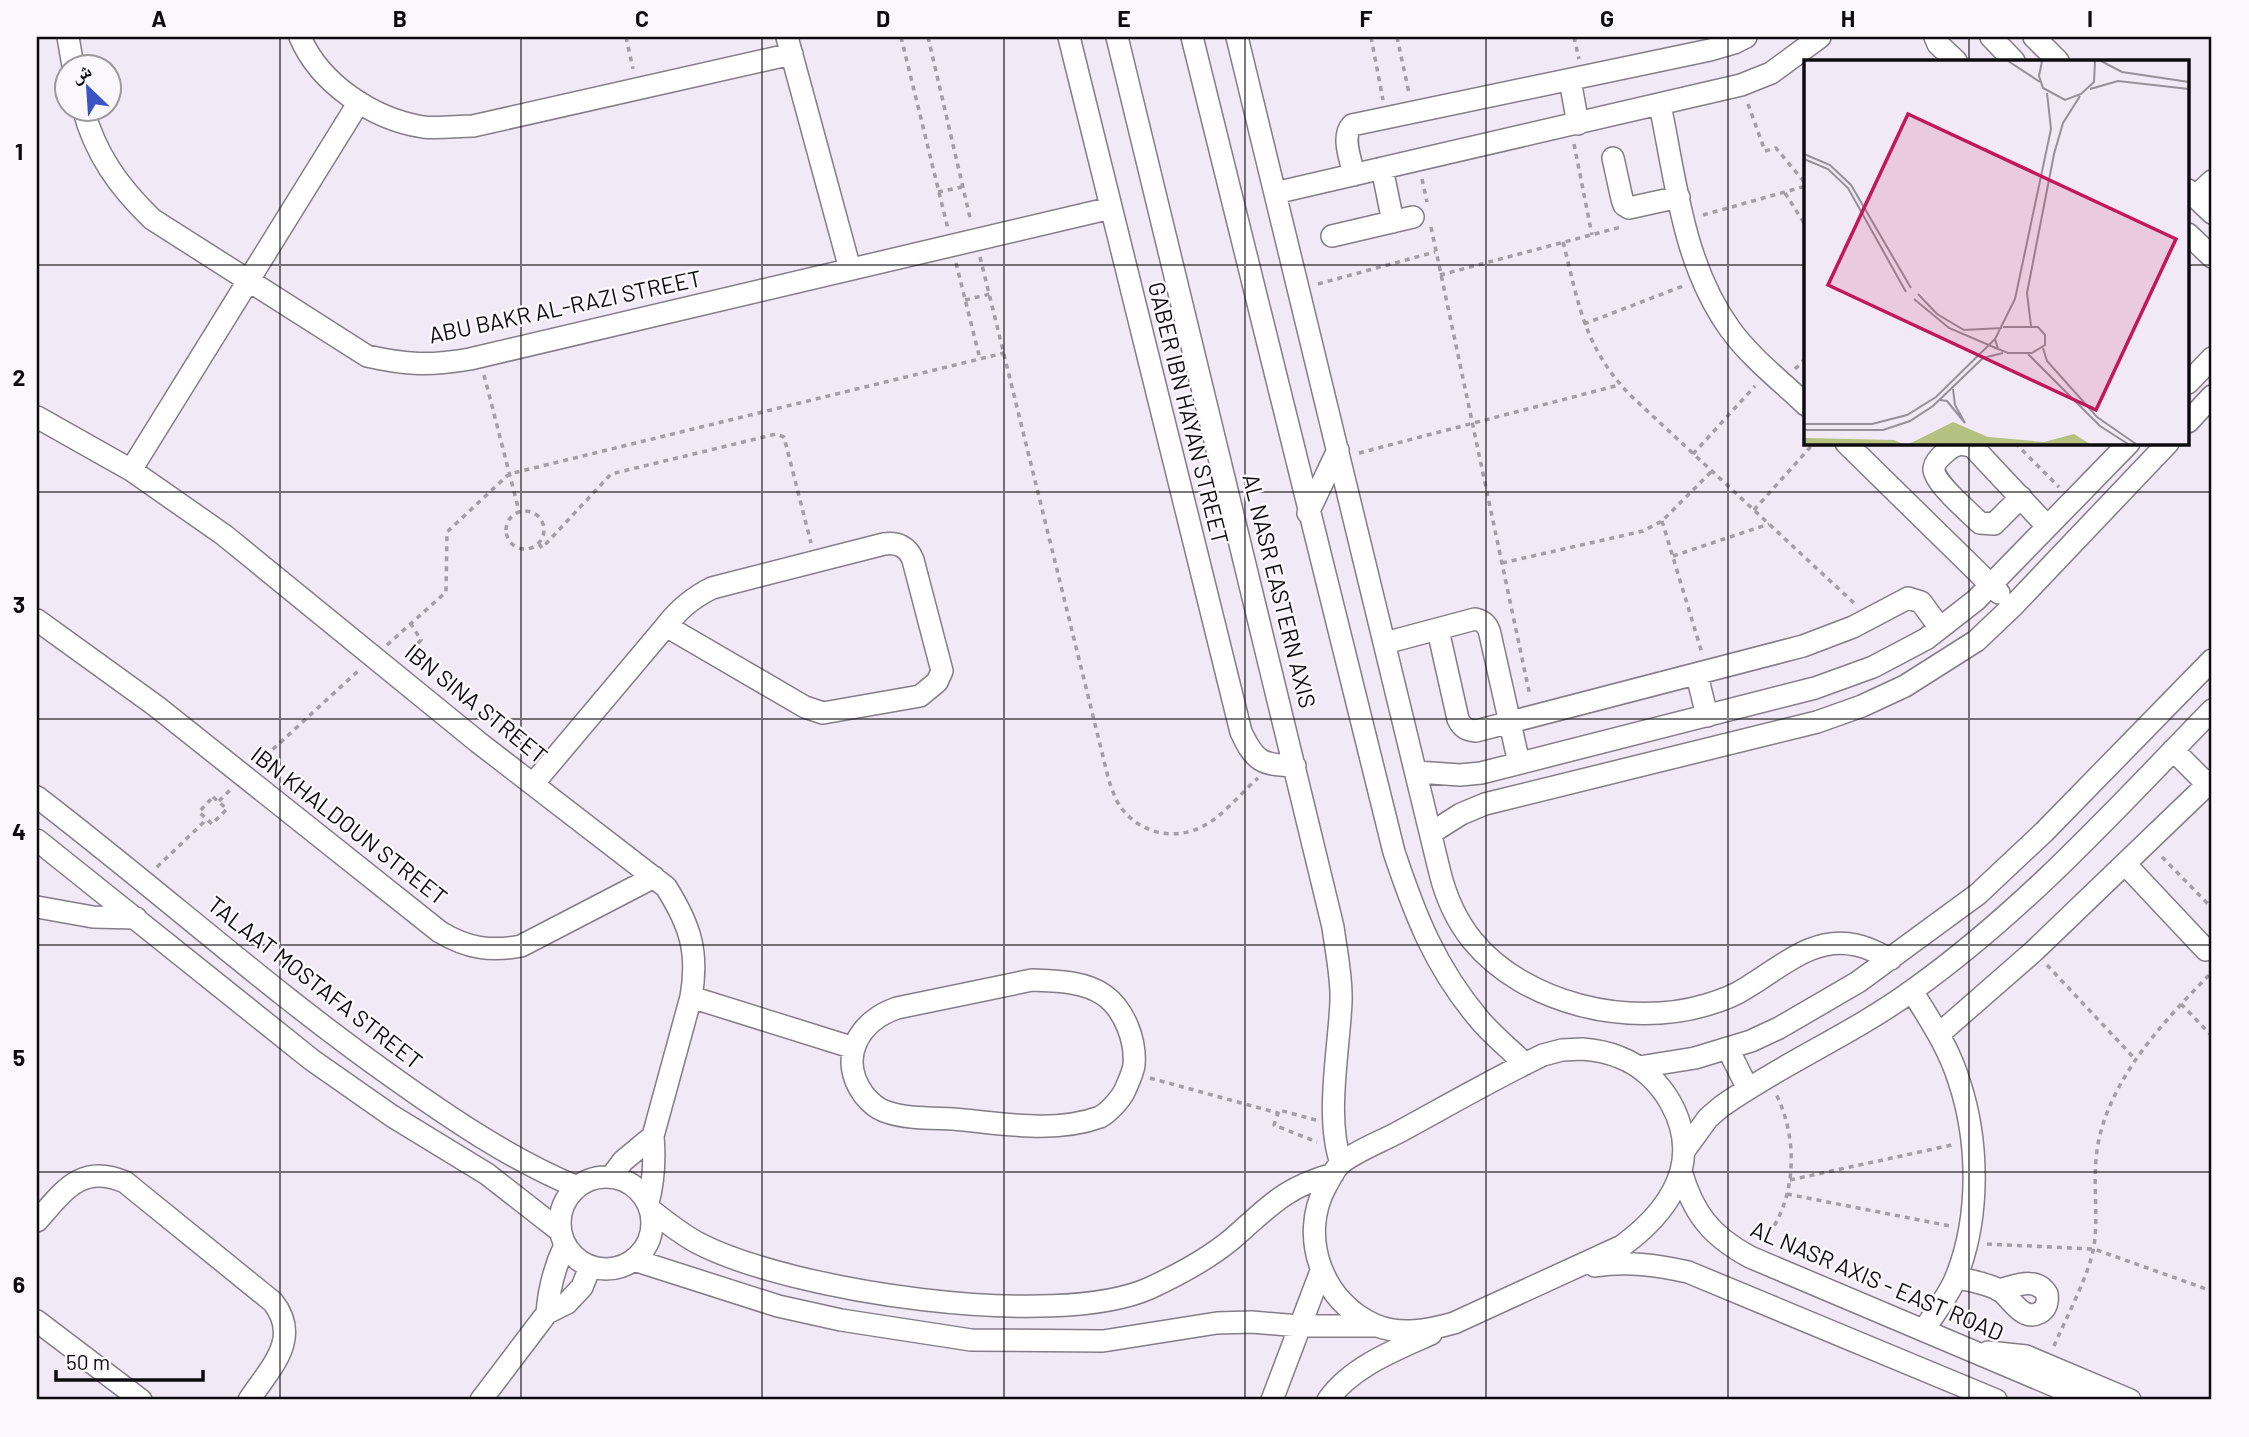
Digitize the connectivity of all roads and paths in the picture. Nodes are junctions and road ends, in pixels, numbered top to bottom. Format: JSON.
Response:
{"nodes":[{"id":1,"x":300,"y":37,"type":"edge"},
{"id":2,"x":626,"y":37,"type":"edge"},
{"id":3,"x":901,"y":37,"type":"edge"},
{"id":4,"x":928,"y":37,"type":"edge"},
{"id":5,"x":1069,"y":37,"type":"edge"},
{"id":6,"x":1117,"y":37,"type":"edge"},
{"id":7,"x":1192,"y":37,"type":"edge"},
{"id":8,"x":1371,"y":37,"type":"edge"},
{"id":9,"x":1397,"y":37,"type":"edge"},
{"id":10,"x":1746,"y":37,"type":"edge"},
{"id":11,"x":1820,"y":37,"type":"edge"},
{"id":12,"x":1935,"y":37,"type":"edge"},
{"id":13,"x":2034,"y":37,"type":"edge"},
{"id":14,"x":1236,"y":38,"type":"edge"},
{"id":15,"x":789,"y":45,"type":"edge"},
{"id":16,"x":1955,"y":60,"type":"edge"},
{"id":17,"x":2057,"y":60,"type":"edge"},
{"id":18,"x":1570,"y":80,"type":"junction"},
{"id":19,"x":1741,"y":85,"type":"junction"},
{"id":20,"x":638,"y":89,"type":"junction"},
{"id":21,"x":359,"y":102,"type":"junction"},
{"id":22,"x":1660,"y":105,"type":"junction"},
{"id":23,"x":1413,"y":113,"type":"junction"},
{"id":24,"x":1386,"y":118,"type":"junction"},
{"id":25,"x":87,"y":122,"type":"edge"},
{"id":26,"x":1574,"y":124,"type":"junction"},
{"id":27,"x":1613,"y":158,"type":"dead end"},
{"id":28,"x":1418,"y":160,"type":"junction"},
{"id":29,"x":1382,"y":168,"type":"junction"},
{"id":30,"x":1354,"y":175,"type":"junction"},
{"id":31,"x":2212,"y":181,"type":"edge"},
{"id":32,"x":1804,"y":183,"type":"edge"},
{"id":33,"x":1804,"y":186,"type":"edge"},
{"id":34,"x":962,"y":187,"type":"junction"},
{"id":35,"x":938,"y":192,"type":"junction"},
{"id":36,"x":1784,"y":192,"type":"junction"},
{"id":37,"x":1275,"y":193,"type":"junction"},
{"id":38,"x":2191,"y":193,"type":"edge"},
{"id":39,"x":1679,"y":197,"type":"junction"},
{"id":40,"x":1111,"y":208,"type":"junction"},
{"id":41,"x":2212,"y":212,"type":"edge"},
{"id":42,"x":1416,"y":219,"type":"junction"},
{"id":43,"x":1684,"y":220,"type":"junction"},
{"id":44,"x":1804,"y":223,"type":"edge"},
{"id":45,"x":1630,"y":225,"type":"dead end"},
{"id":46,"x":1592,"y":235,"type":"junction"},
{"id":47,"x":1332,"y":236,"type":"dead end"},
{"id":48,"x":2190,"y":236,"type":"edge"},
{"id":49,"x":975,"y":240,"type":"junction"},
{"id":50,"x":1563,"y":242,"type":"junction"},
{"id":51,"x":952,"y":246,"type":"junction"},
{"id":52,"x":1436,"y":252,"type":"junction"},
{"id":53,"x":2212,"y":257,"type":"edge"},
{"id":54,"x":850,"y":270,"type":"junction"},
{"id":55,"x":1440,"y":275,"type":"junction"},
{"id":56,"x":1701,"y":279,"type":"junction"},
{"id":57,"x":248,"y":280,"type":"junction"},
{"id":58,"x":1299,"y":289,"type":"junction"},
{"id":59,"x":990,"y":294,"type":"junction"},
{"id":60,"x":965,"y":300,"type":"junction"},
{"id":61,"x":1584,"y":324,"type":"junction"},
{"id":62,"x":1004,"y":353,"type":"junction"},
{"id":63,"x":480,"y":356,"type":"junction"},
{"id":64,"x":2212,"y":358,"type":"edge"},
{"id":65,"x":980,"y":359,"type":"junction"},
{"id":66,"x":1770,"y":370,"type":"junction"},
{"id":67,"x":2190,"y":381,"type":"edge"},
{"id":68,"x":1620,"y":384,"type":"junction"},
{"id":69,"x":2212,"y":396,"type":"edge"},
{"id":70,"x":1804,"y":403,"type":"edge"},
{"id":71,"x":37,"y":418,"type":"edge"},
{"id":72,"x":2190,"y":420,"type":"edge"},
{"id":73,"x":1472,"y":423,"type":"junction"},
{"id":74,"x":1813,"y":444,"type":"edge"},
{"id":75,"x":1847,"y":444,"type":"edge"},
{"id":76,"x":2016,"y":444,"type":"edge"},
{"id":77,"x":2128,"y":444,"type":"edge"},
{"id":78,"x":2167,"y":444,"type":"edge"},
{"id":79,"x":1339,"y":454,"type":"junction"},
{"id":80,"x":1693,"y":454,"type":"junction"},
{"id":81,"x":131,"y":470,"type":"junction"},
{"id":82,"x":1712,"y":471,"type":"junction"},
{"id":83,"x":509,"y":474,"type":"junction"},
{"id":84,"x":2021,"y":497,"type":"dead end"},
{"id":85,"x":2072,"y":501,"type":"junction"},
{"id":86,"x":1754,"y":510,"type":"junction"},
{"id":87,"x":519,"y":511,"type":"junction"},
{"id":88,"x":1308,"y":513,"type":"junction"},
{"id":89,"x":1662,"y":521,"type":"junction"},
{"id":90,"x":1769,"y":524,"type":"junction"},
{"id":91,"x":2047,"y":526,"type":"junction"},
{"id":92,"x":539,"y":544,"type":"junction"},
{"id":93,"x":1672,"y":556,"type":"junction"},
{"id":94,"x":815,"y":562,"type":"junction"},
{"id":95,"x":1502,"y":563,"type":"junction"},
{"id":96,"x":1991,"y":584,"type":"junction"},
{"id":97,"x":2013,"y":606,"type":"junction"},
{"id":98,"x":1870,"y":617,"type":"junction"},
{"id":99,"x":37,"y":620,"type":"edge"},
{"id":100,"x":411,"y":624,"type":"junction"},
{"id":101,"x":666,"y":626,"type":"junction"},
{"id":102,"x":1940,"y":628,"type":"junction"},
{"id":103,"x":1438,"y":630,"type":"junction"},
{"id":104,"x":1385,"y":643,"type":"junction"},
{"id":105,"x":374,"y":657,"type":"junction"},
{"id":106,"x":2212,"y":660,"type":"edge"},
{"id":107,"x":392,"y":671,"type":"junction"},
{"id":108,"x":1702,"y":674,"type":"junction"},
{"id":109,"x":2212,"y":710,"type":"edge"},
{"id":110,"x":1534,"y":716,"type":"junction"},
{"id":111,"x":1707,"y":716,"type":"junction"},
{"id":112,"x":1511,"y":722,"type":"junction"},
{"id":113,"x":2174,"y":750,"type":"junction"},
{"id":114,"x":1519,"y":764,"type":"junction"},
{"id":115,"x":1271,"y":766,"type":"junction"},
{"id":116,"x":1295,"y":766,"type":"junction"},
{"id":117,"x":1417,"y":772,"type":"junction"},
{"id":118,"x":243,"y":776,"type":"junction"},
{"id":119,"x":2210,"y":783,"type":"edge"},
{"id":120,"x":533,"y":784,"type":"junction"},
{"id":121,"x":37,"y":797,"type":"edge"},
{"id":122,"x":219,"y":801,"type":"junction"},
{"id":123,"x":206,"y":820,"type":"junction"},
{"id":124,"x":1431,"y":833,"type":"junction"},
{"id":125,"x":37,"y":840,"type":"edge"},
{"id":126,"x":2149,"y":842,"type":"junction"},
{"id":127,"x":2126,"y":865,"type":"junction"},
{"id":128,"x":654,"y":877,"type":"junction"},
{"id":129,"x":143,"y":880,"type":"junction"},
{"id":130,"x":37,"y":907,"type":"edge"},
{"id":131,"x":2212,"y":908,"type":"edge"},
{"id":132,"x":135,"y":918,"type":"junction"},
{"id":133,"x":2206,"y":950,"type":"dead end"},
{"id":134,"x":2034,"y":951,"type":"junction"},
{"id":135,"x":1891,"y":959,"type":"junction"},
{"id":136,"x":2212,"y":972,"type":"edge"},
{"id":137,"x":1912,"y":991,"type":"junction"},
{"id":138,"x":691,"y":997,"type":"junction"},
{"id":139,"x":2181,"y":1004,"type":"junction"},
{"id":140,"x":1939,"y":1034,"type":"junction"},
{"id":141,"x":2212,"y":1036,"type":"edge"},
{"id":142,"x":854,"y":1048,"type":"junction"},
{"id":143,"x":1728,"y":1049,"type":"junction"},
{"id":144,"x":2136,"y":1060,"type":"junction"},
{"id":145,"x":1525,"y":1063,"type":"junction"},
{"id":146,"x":1639,"y":1067,"type":"junction"},
{"id":147,"x":1131,"y":1073,"type":"junction"},
{"id":148,"x":1757,"y":1083,"type":"junction"},
{"id":149,"x":1278,"y":1114,"type":"junction"},
{"id":150,"x":1335,"y":1124,"type":"junction"},
{"id":151,"x":653,"y":1136,"type":"junction"},
{"id":152,"x":1971,"y":1141,"type":"junction"},
{"id":153,"x":1682,"y":1161,"type":"junction"},
{"id":154,"x":1337,"y":1162,"type":"junction"},
{"id":155,"x":611,"y":1177,"type":"junction"},
{"id":156,"x":1790,"y":1180,"type":"junction"},
{"id":157,"x":577,"y":1187,"type":"junction"},
{"id":158,"x":1787,"y":1194,"type":"junction"},
{"id":159,"x":649,"y":1207,"type":"junction"},
{"id":160,"x":37,"y":1221,"type":"edge"},
{"id":161,"x":1968,"y":1236,"type":"junction"},
{"id":162,"x":563,"y":1238,"type":"junction"},
{"id":163,"x":2094,"y":1250,"type":"junction"},
{"id":164,"x":1750,"y":1257,"type":"junction"},
{"id":165,"x":634,"y":1260,"type":"junction"},
{"id":166,"x":590,"y":1267,"type":"junction"},
{"id":167,"x":1579,"y":1268,"type":"junction"},
{"id":168,"x":1321,"y":1271,"type":"junction"},
{"id":169,"x":1956,"y":1278,"type":"junction"},
{"id":170,"x":1998,"y":1290,"type":"dead end"},
{"id":171,"x":2212,"y":1291,"type":"edge"},
{"id":172,"x":547,"y":1313,"type":"junction"},
{"id":173,"x":1888,"y":1314,"type":"junction"},
{"id":174,"x":37,"y":1321,"type":"edge"},
{"id":175,"x":1454,"y":1323,"type":"junction"},
{"id":176,"x":1299,"y":1326,"type":"junction"},
{"id":177,"x":1376,"y":1326,"type":"junction"},
{"id":178,"x":1924,"y":1330,"type":"junction"},
{"id":179,"x":1872,"y":1349,"type":"junction"},
{"id":180,"x":1976,"y":1352,"type":"junction"},
{"id":181,"x":2046,"y":1364,"type":"junction"},
{"id":182,"x":494,"y":1396,"type":"edge"},
{"id":183,"x":141,"y":1400,"type":"edge"},
{"id":184,"x":249,"y":1400,"type":"edge"},
{"id":185,"x":1272,"y":1400,"type":"edge"},
{"id":186,"x":1328,"y":1400,"type":"edge"},
{"id":187,"x":1996,"y":1400,"type":"edge"},
{"id":188,"x":2088,"y":1400,"type":"edge"},
{"id":189,"x":2130,"y":1400,"type":"edge"}],
"edges":[{"from":1,"to":21,"type":"street"},
{"from":2,"to":20,"type":"path"},
{"from":3,"to":35,"type":"path"},
{"from":4,"to":34,"type":"path"},
{"from":5,"to":40,"type":"street","name":"GABER IBN HAYAN STREET"},
{"from":6,"to":116,"type":"street","name":"AL NASR EASTERN AXIS"},
{"from":7,"to":88,"type":"street","name":"AL NASR EASTERN AXIS"},
{"from":8,"to":24,"type":"path"},
{"from":9,"to":23,"type":"path"},
{"from":10,"to":18,"type":"street"},
{"from":11,"to":19,"type":"street"},
{"from":12,"to":16,"type":"street"},
{"from":13,"to":17,"type":"street"},
{"from":14,"to":37,"type":"street"},
{"from":15,"to":20,"type":"street"},
{"from":15,"to":54,"type":"street"},
{"from":18,"to":23,"type":"street"},
{"from":18,"to":26,"type":"street"},
{"from":19,"to":22,"type":"street"},
{"from":19,"to":32,"type":"path"},
{"from":20,"to":21,"type":"street"},
{"from":21,"to":57,"type":"street"},
{"from":22,"to":26,"type":"street"},
{"from":22,"to":39,"type":"street"},
{"from":23,"to":24,"type":"street"},
{"from":24,"to":30,"type":"street"},
{"from":25,"to":57,"type":"street","name":"ABU BAKR AL-RAZI STREET"},
{"from":26,"to":28,"type":"street"},
{"from":26,"to":46,"type":"path"},
{"from":27,"to":39,"type":"street"},
{"from":28,"to":29,"type":"street"},
{"from":28,"to":42,"type":"path"},
{"from":29,"to":30,"type":"street"},
{"from":29,"to":42,"type":"street"},
{"from":30,"to":37,"type":"street"},
{"from":31,"to":38,"type":"street"},
{"from":33,"to":36,"type":"path"},
{"from":34,"to":35,"type":"path"},
{"from":34,"to":49,"type":"path"},
{"from":35,"to":51,"type":"path"},
{"from":36,"to":43,"type":"path"},
{"from":36,"to":44,"type":"path"},
{"from":37,"to":58,"type":"street"},
{"from":38,"to":41,"type":"street"},
{"from":39,"to":43,"type":"street"},
{"from":40,"to":49,"type":"street","name":"ABU BAKR AL-RAZI STREET"},
{"from":40,"to":115,"type":"street","name":"GABER IBN HAYAN STREET"},
{"from":42,"to":47,"type":"street"},
{"from":42,"to":52,"type":"path"},
{"from":43,"to":56,"type":"street"},
{"from":45,"to":46,"type":"path"},
{"from":46,"to":50,"type":"path"},
{"from":48,"to":53,"type":"street"},
{"from":49,"to":51,"type":"street","name":"ABU BAKR AL-RAZI STREET"},
{"from":49,"to":59,"type":"path"},
{"from":50,"to":55,"type":"path"},
{"from":50,"to":61,"type":"path"},
{"from":51,"to":54,"type":"street","name":"ABU BAKR AL-RAZI STREET"},
{"from":51,"to":60,"type":"path"},
{"from":52,"to":55,"type":"path"},
{"from":52,"to":58,"type":"path"},
{"from":54,"to":63,"type":"street","name":"ABU BAKR AL-RAZI STREET"},
{"from":55,"to":73,"type":"path"},
{"from":56,"to":61,"type":"path"},
{"from":56,"to":66,"type":"street"},
{"from":57,"to":63,"type":"street","name":"ABU BAKR AL-RAZI STREET"},
{"from":57,"to":81,"type":"street"},
{"from":58,"to":79,"type":"street"},
{"from":59,"to":60,"type":"path"},
{"from":59,"to":62,"type":"path"},
{"from":60,"to":65,"type":"path"},
{"from":61,"to":68,"type":"path"},
{"from":62,"to":65,"type":"path"},
{"from":62,"to":115,"type":"path"},
{"from":63,"to":83,"type":"path"},
{"from":64,"to":67,"type":"street"},
{"from":65,"to":83,"type":"path"},
{"from":66,"to":70,"type":"street"},
{"from":66,"to":80,"type":"path"},
{"from":68,"to":73,"type":"path"},
{"from":68,"to":80,"type":"path"},
{"from":69,"to":72,"type":"street"},
{"from":71,"to":81,"type":"street","name":"IBN SINA STREET"},
{"from":73,"to":79,"type":"path"},
{"from":73,"to":95,"type":"path"},
{"from":74,"to":86,"type":"path"},
{"from":75,"to":96,"type":"street"},
{"from":76,"to":85,"type":"path"},
{"from":77,"to":85,"type":"street"},
{"from":78,"to":97,"type":"street"},
{"from":79,"to":88,"type":"street"},
{"from":79,"to":104,"type":"street"},
{"from":80,"to":82,"type":"path"},
{"from":81,"to":105,"type":"street","name":"IBN SINA STREET"},
{"from":82,"to":86,"type":"path"},
{"from":82,"to":89,"type":"path"},
{"from":83,"to":87,"type":"path"},
{"from":83,"to":100,"type":"path"},
{"from":84,"to":91,"type":"street"},
{"from":85,"to":91,"type":"street"},
{"from":86,"to":90,"type":"path"},
{"from":87,"to":92,"type":"path"},
{"from":87,"to":92,"type":"path"},
{"from":88,"to":145,"type":"street","name":"AL NASR EASTERN AXIS"},
{"from":89,"to":93,"type":"path"},
{"from":89,"to":95,"type":"path"},
{"from":90,"to":93,"type":"path"},
{"from":90,"to":98,"type":"path"},
{"from":91,"to":96,"type":"street"},
{"from":92,"to":94,"type":"path"},
{"from":93,"to":108,"type":"path"},
{"from":94,"to":101,"type":"street"},
{"from":94,"to":101,"type":"street"},
{"from":95,"to":110,"type":"path"},
{"from":96,"to":97,"type":"street"},
{"from":96,"to":102,"type":"street"},
{"from":97,"to":124,"type":"street"},
{"from":98,"to":102,"type":"street"},
{"from":98,"to":108,"type":"street"},
{"from":99,"to":118,"type":"street","name":"IBN KHALDOUN STREET"},
{"from":100,"to":105,"type":"path"},
{"from":100,"to":107,"type":"path"},
{"from":101,"to":120,"type":"street"},
{"from":102,"to":111,"type":"street"},
{"from":103,"to":104,"type":"street"},
{"from":103,"to":112,"type":"street"},
{"from":103,"to":112,"type":"street"},
{"from":104,"to":117,"type":"street"},
{"from":105,"to":107,"type":"street","name":"IBN SINA STREET"},
{"from":105,"to":118,"type":"path"},
{"from":106,"to":135,"type":"street"},
{"from":107,"to":120,"type":"street","name":"IBN SINA STREET"},
{"from":108,"to":110,"type":"street"},
{"from":108,"to":111,"type":"street"},
{"from":109,"to":113,"type":"street"},
{"from":110,"to":112,"type":"street"},
{"from":111,"to":114,"type":"street"},
{"from":112,"to":114,"type":"street"},
{"from":113,"to":119,"type":"street"},
{"from":113,"to":137,"type":"street"},
{"from":114,"to":117,"type":"street"},
{"from":115,"to":116,"type":"street"},
{"from":116,"to":150,"type":"street","name":"AL NASR EASTERN AXIS"},
{"from":117,"to":124,"type":"street"},
{"from":118,"to":122,"type":"path"},
{"from":118,"to":128,"type":"street","name":"IBN KHALDOUN STREET"},
{"from":119,"to":126,"type":"street"},
{"from":120,"to":128,"type":"street","name":"IBN SINA STREET"},
{"from":121,"to":129,"type":"street","name":"TALAAT MOSTAFA STREET"},
{"from":122,"to":123,"type":"path"},
{"from":122,"to":123,"type":"path"},
{"from":123,"to":129,"type":"path"},
{"from":124,"to":135,"type":"street"},
{"from":125,"to":132,"type":"street"},
{"from":126,"to":127,"type":"street"},
{"from":126,"to":131,"type":"path"},
{"from":127,"to":133,"type":"street"},
{"from":127,"to":134,"type":"street"},
{"from":128,"to":138,"type":"street","name":"IBN SINA STREET"},
{"from":129,"to":157,"type":"street","name":"TALAAT MOSTAFA STREET"},
{"from":130,"to":132,"type":"street"},
{"from":132,"to":162,"type":"street"},
{"from":134,"to":140,"type":"street"},
{"from":134,"to":144,"type":"path"},
{"from":135,"to":143,"type":"street"},
{"from":136,"to":139,"type":"path"},
{"from":137,"to":140,"type":"street"},
{"from":137,"to":148,"type":"street"},
{"from":138,"to":142,"type":"street"},
{"from":138,"to":151,"type":"street","name":"IBN SINA STREET"},
{"from":139,"to":141,"type":"path"},
{"from":139,"to":144,"type":"path"},
{"from":140,"to":152,"type":"street"},
{"from":142,"to":147,"type":"street"},
{"from":142,"to":147,"type":"street"},
{"from":143,"to":146,"type":"street"},
{"from":143,"to":148,"type":"street"},
{"from":144,"to":163,"type":"path"},
{"from":145,"to":146,"type":"street"},
{"from":145,"to":154,"type":"street"},
{"from":146,"to":153,"type":"street","name":"AL NASR AXIS - EAST ROAD"},
{"from":147,"to":149,"type":"path"},
{"from":148,"to":153,"type":"street"},
{"from":148,"to":156,"type":"path"},
{"from":149,"to":150,"type":"path"},
{"from":149,"to":154,"type":"path"},
{"from":150,"to":154,"type":"street","name":"AL NASR EASTERN AXIS"},
{"from":151,"to":155,"type":"street"},
{"from":151,"to":159,"type":"street","name":"IBN SINA STREET"},
{"from":152,"to":156,"type":"path"},
{"from":152,"to":161,"type":"street"},
{"from":153,"to":164,"type":"street","name":"AL NASR AXIS - EAST ROAD"},
{"from":153,"to":167,"type":"street"},
{"from":154,"to":159,"type":"street"},
{"from":154,"to":168,"type":"street"},
{"from":155,"to":157,"type":"street"},
{"from":155,"to":159,"type":"street"},
{"from":156,"to":158,"type":"path"},
{"from":157,"to":162,"type":"street"},
{"from":158,"to":161,"type":"path"},
{"from":158,"to":164,"type":"path"},
{"from":159,"to":165,"type":"street"},
{"from":160,"to":184,"type":"street"},
{"from":161,"to":163,"type":"path"},
{"from":161,"to":169,"type":"street"},
{"from":162,"to":166,"type":"street"},
{"from":162,"to":172,"type":"street"},
{"from":163,"to":171,"type":"path"},
{"from":163,"to":181,"type":"path"},
{"from":164,"to":173,"type":"street","name":"AL NASR AXIS - EAST ROAD"},
{"from":165,"to":166,"type":"street"},
{"from":165,"to":176,"type":"street"},
{"from":166,"to":172,"type":"street"},
{"from":167,"to":175,"type":"street"},
{"from":167,"to":179,"type":"street"},
{"from":168,"to":176,"type":"street"},
{"from":168,"to":177,"type":"street"},
{"from":169,"to":170,"type":"street"},
{"from":169,"to":178,"type":"street"},
{"from":172,"to":182,"type":"street"},
{"from":173,"to":178,"type":"street","name":"AL NASR AXIS - EAST ROAD"},
{"from":173,"to":179,"type":"street"},
{"from":174,"to":183,"type":"street"},
{"from":175,"to":177,"type":"street"},
{"from":175,"to":186,"type":"street"},
{"from":176,"to":177,"type":"street"},
{"from":176,"to":185,"type":"street"},
{"from":178,"to":180,"type":"street","name":"AL NASR AXIS - EAST ROAD"},
{"from":179,"to":187,"type":"street"},
{"from":180,"to":181,"type":"street"},
{"from":180,"to":188,"type":"street","name":"AL NASR AXIS - EAST ROAD"},
{"from":181,"to":189,"type":"street"}]}
